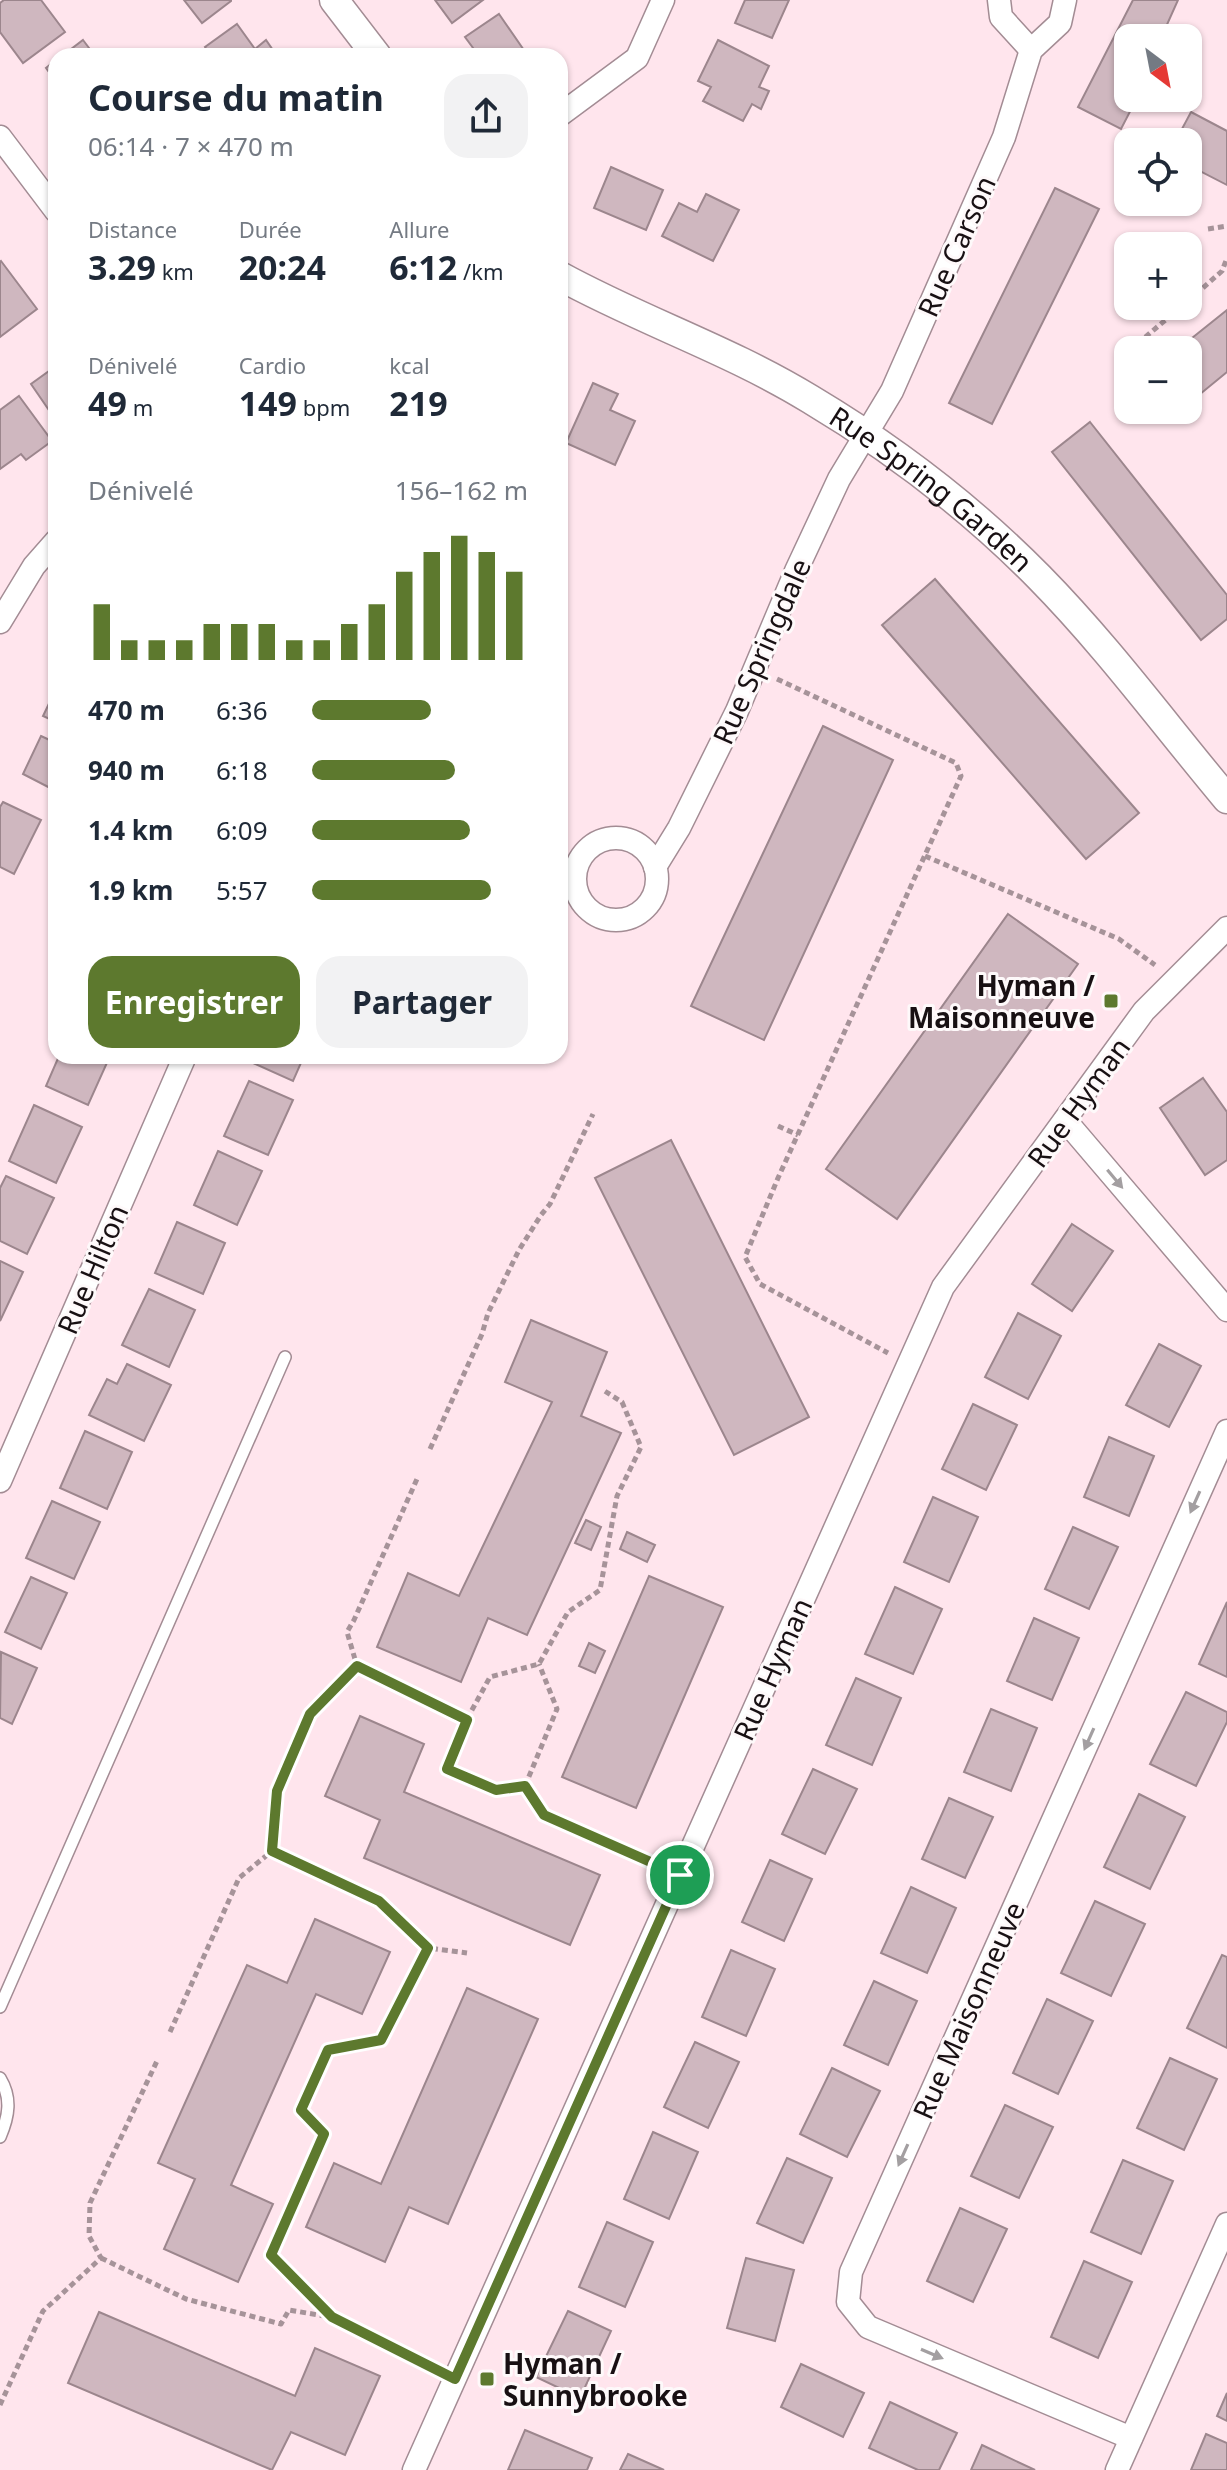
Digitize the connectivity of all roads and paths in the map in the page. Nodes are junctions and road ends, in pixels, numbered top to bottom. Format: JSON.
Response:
{"nodes":[{"id":1,"x":334,"y":0,"type":"edge"},
{"id":2,"x":663,"y":0,"type":"edge"},
{"id":3,"x":999,"y":0,"type":"edge"},
{"id":4,"x":1065,"y":0,"type":"edge"},
{"id":5,"x":371,"y":48,"type":"edge"},
{"id":6,"x":1031,"y":50,"type":"junction"},
{"id":7,"x":568,"y":109,"type":"edge"},
{"id":8,"x":0,"y":137,"type":"edge"},
{"id":9,"x":48,"y":200,"type":"edge"},
{"id":10,"x":1227,"y":226,"type":"edge"},
{"id":11,"x":1208,"y":229,"type":"dead end"},
{"id":12,"x":1227,"y":258,"type":"edge"},
{"id":13,"x":568,"y":280,"type":"edge"},
{"id":14,"x":1202,"y":289,"type":"edge"},
{"id":15,"x":1165,"y":320,"type":"edge"},
{"id":16,"x":1147,"y":336,"type":"edge"},
{"id":17,"x":866,"y":436,"type":"junction"},
{"id":18,"x":48,"y":550,"type":"edge"},
{"id":19,"x":0,"y":622,"type":"edge"},
{"id":20,"x":755,"y":668,"type":"junction"},
{"id":21,"x":1227,"y":799,"type":"edge"},
{"id":22,"x":925,"y":856,"type":"junction"},
{"id":23,"x":655,"y":867,"type":"dead end"},
{"id":24,"x":1227,"y":928,"type":"edge"},
{"id":25,"x":1175,"y":980,"type":"junction"},
{"id":26,"x":182,"y":1064,"type":"edge"},
{"id":27,"x":593,"y":1114,"type":"dead end"},
{"id":28,"x":1065,"y":1120,"type":"junction"},
{"id":29,"x":778,"y":1126,"type":"dead end"},
{"id":30,"x":798,"y":1135,"type":"junction"},
{"id":31,"x":1227,"y":1310,"type":"edge"},
{"id":32,"x":285,"y":1357,"type":"dead end"},
{"id":33,"x":908,"y":1365,"type":"junction"},
{"id":34,"x":603,"y":1390,"type":"dead end"},
{"id":35,"x":1227,"y":1431,"type":"edge"},
{"id":36,"x":430,"y":1449,"type":"dead end"},
{"id":37,"x":417,"y":1479,"type":"dead end"},
{"id":38,"x":0,"y":1481,"type":"edge"},
{"id":39,"x":539,"y":1664,"type":"junction"},
{"id":40,"x":357,"y":1666,"type":"junction"},
{"id":41,"x":467,"y":1720,"type":"junction"},
{"id":42,"x":525,"y":1786,"type":"junction"},
{"id":43,"x":272,"y":1851,"type":"junction"},
{"id":44,"x":680,"y":1875,"type":"junction"},
{"id":45,"x":428,"y":1948,"type":"junction"},
{"id":46,"x":467,"y":1953,"type":"dead end"},
{"id":47,"x":0,"y":2007,"type":"edge"},
{"id":48,"x":170,"y":2032,"type":"dead end"},
{"id":49,"x":157,"y":2061,"type":"dead end"},
{"id":50,"x":0,"y":2078,"type":"edge"},
{"id":51,"x":0,"y":2137,"type":"edge"},
{"id":52,"x":1227,"y":2224,"type":"edge"},
{"id":53,"x":101,"y":2258,"type":"junction"},
{"id":54,"x":332,"y":2317,"type":"junction"},
{"id":55,"x":455,"y":2379,"type":"junction"},
{"id":56,"x":0,"y":2405,"type":"edge"},
{"id":57,"x":1131,"y":2438,"type":"junction"},
{"id":58,"x":414,"y":2470,"type":"edge"},
{"id":59,"x":1117,"y":2470,"type":"edge"}],
"edges":[{"from":1,"to":5,"type":"street"},
{"from":2,"to":7,"type":"street"},
{"from":3,"to":6,"type":"street"},
{"from":4,"to":6,"type":"street","name":"Rue Carson"},
{"from":6,"to":17,"type":"street","name":"Rue Carson"},
{"from":8,"to":9,"type":"street"},
{"from":10,"to":11,"type":"path"},
{"from":12,"to":14,"type":"path"},
{"from":13,"to":17,"type":"street","name":"Rue Spring Garden"},
{"from":15,"to":16,"type":"path"},
{"from":17,"to":20,"type":"street","name":"Rue Springdale"},
{"from":17,"to":21,"type":"street","name":"Rue Spring Garden"},
{"from":18,"to":19,"type":"street"},
{"from":20,"to":22,"type":"path"},
{"from":20,"to":23,"type":"street","name":"Rue Springdale"},
{"from":22,"to":25,"type":"path"},
{"from":22,"to":30,"type":"path"},
{"from":24,"to":25,"type":"street","name":"Rue Hyman"},
{"from":25,"to":28,"type":"street","name":"Rue Hyman"},
{"from":26,"to":38,"type":"street","name":"Rue Hilton"},
{"from":27,"to":36,"type":"path"},
{"from":28,"to":31,"type":"street","one_way":true},
{"from":28,"to":33,"type":"street","name":"Rue Hyman"},
{"from":29,"to":30,"type":"path"},
{"from":30,"to":33,"type":"path"},
{"from":32,"to":47,"type":"lane"},
{"from":33,"to":44,"type":"street","name":"Rue Hyman"},
{"from":34,"to":39,"type":"path"},
{"from":35,"to":57,"type":"street","name":"Rue Maisonneuve","one_way":true},
{"from":37,"to":40,"type":"path"},
{"from":39,"to":41,"type":"path"},
{"from":39,"to":42,"type":"path"},
{"from":40,"to":41,"type":"path"},
{"from":40,"to":43,"type":"path"},
{"from":41,"to":42,"type":"path"},
{"from":42,"to":44,"type":"path"},
{"from":43,"to":45,"type":"path"},
{"from":43,"to":48,"type":"path"},
{"from":44,"to":55,"type":"street","name":"Rue Hyman"},
{"from":45,"to":46,"type":"path"},
{"from":45,"to":54,"type":"path"},
{"from":49,"to":53,"type":"path"},
{"from":50,"to":51,"type":"lane"},
{"from":52,"to":57,"type":"street"},
{"from":53,"to":54,"type":"path"},
{"from":53,"to":56,"type":"path"},
{"from":54,"to":55,"type":"path"},
{"from":55,"to":58,"type":"street","name":"Rue Hyman"},
{"from":57,"to":59,"type":"street"}]}
